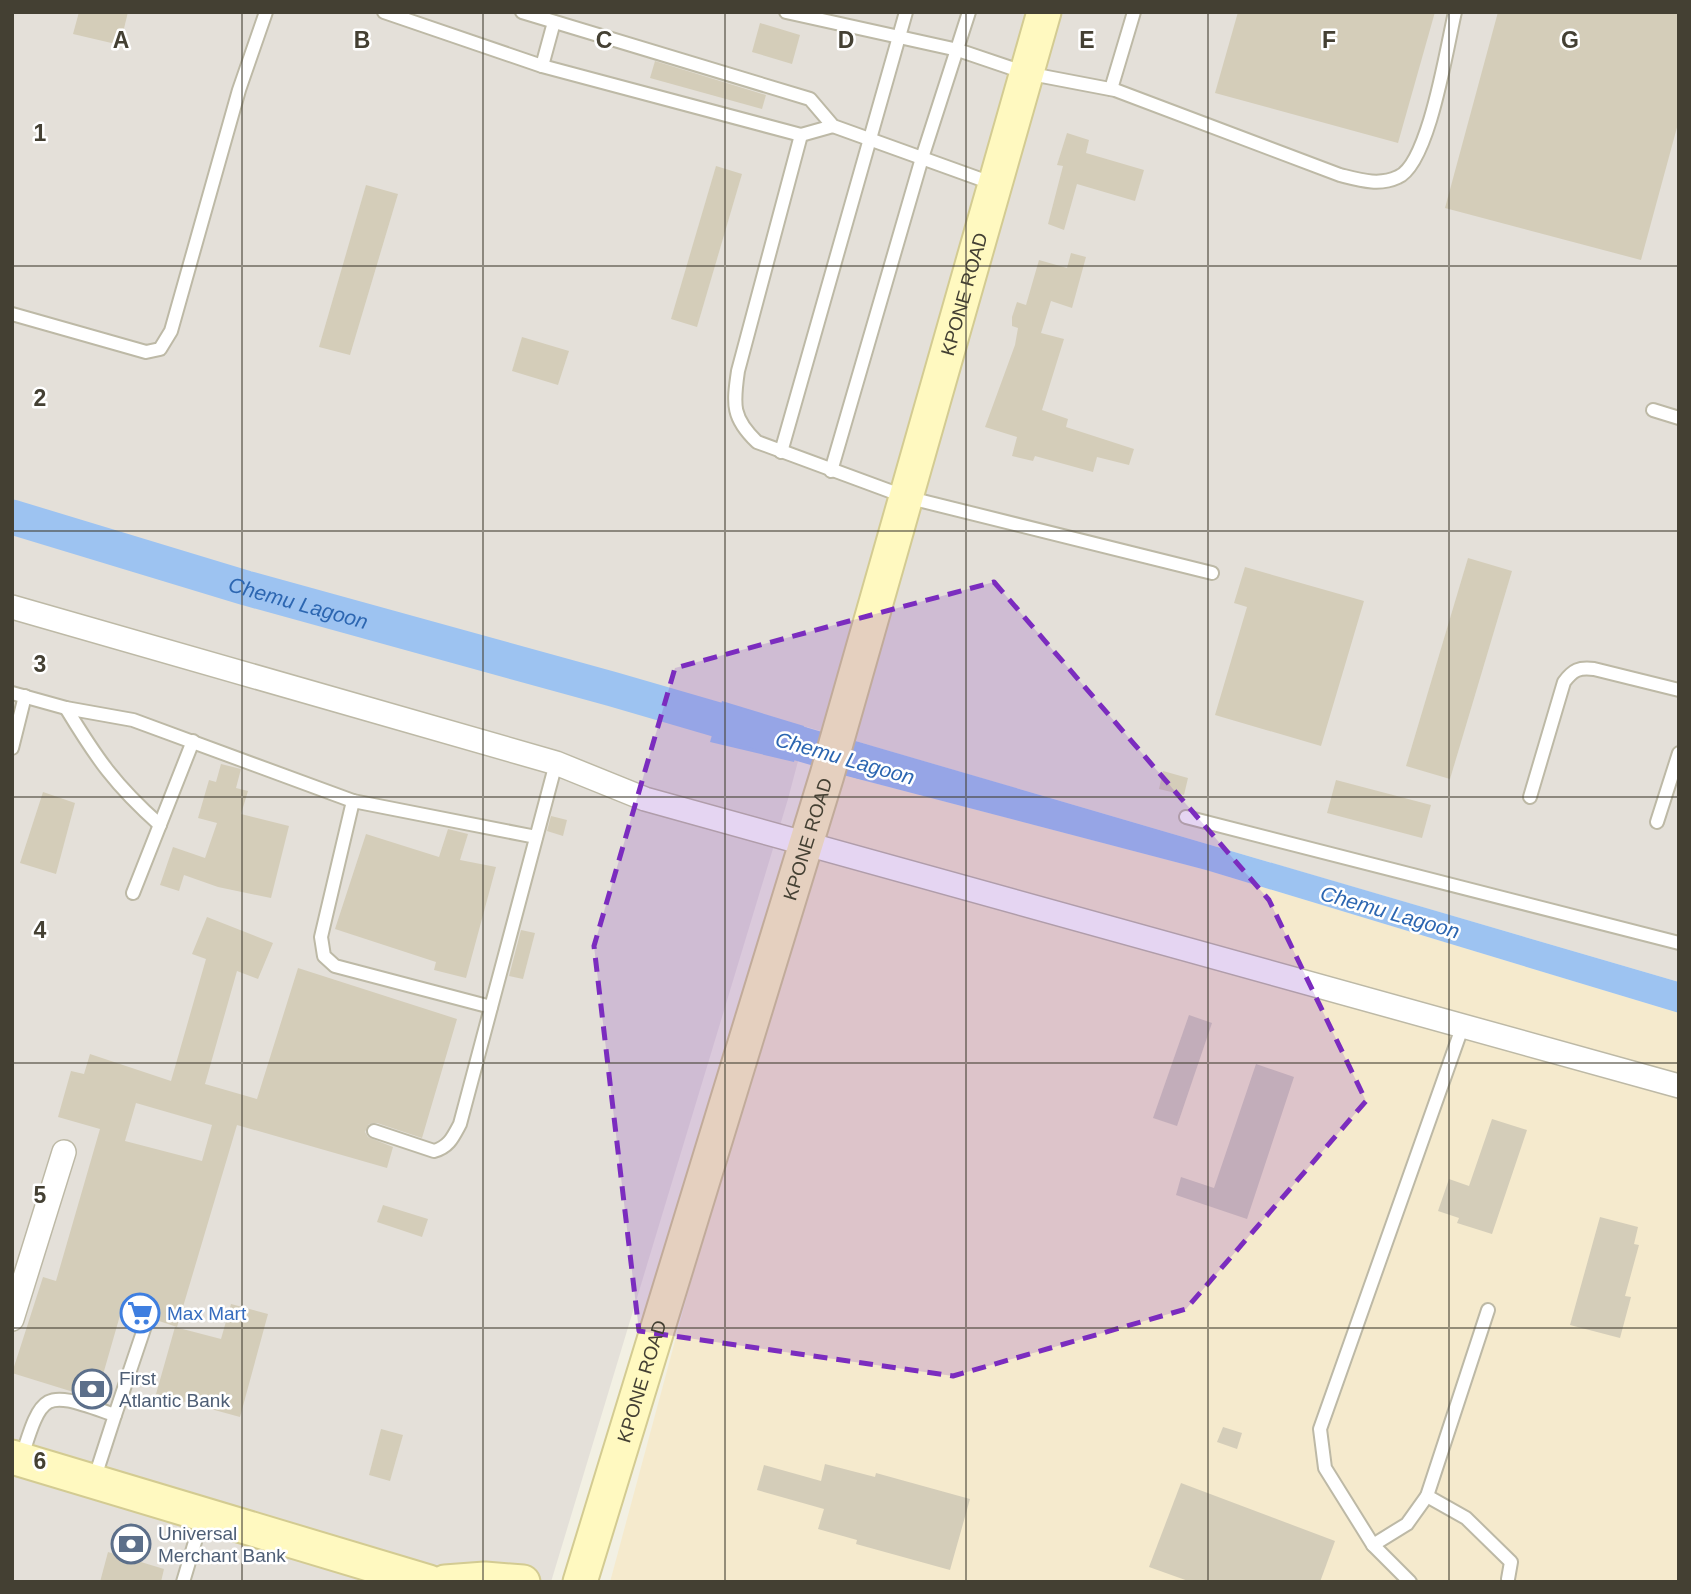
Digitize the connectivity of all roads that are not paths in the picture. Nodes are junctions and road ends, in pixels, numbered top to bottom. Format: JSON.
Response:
{"nodes":[{"id":1,"x":266,"y":12,"type":"edge"},
{"id":2,"x":384,"y":12,"type":"edge"},
{"id":3,"x":522,"y":12,"type":"edge"},
{"id":4,"x":786,"y":12,"type":"edge"},
{"id":5,"x":906,"y":12,"type":"edge"},
{"id":6,"x":970,"y":12,"type":"edge"},
{"id":7,"x":1044,"y":12,"type":"edge"},
{"id":8,"x":1134,"y":12,"type":"edge"},
{"id":9,"x":1455,"y":12,"type":"edge"},
{"id":10,"x":842,"y":18,"type":"edge"},
{"id":11,"x":554,"y":22,"type":"junction"},
{"id":12,"x":900,"y":36,"type":"junction"},
{"id":13,"x":958,"y":50,"type":"junction"},
{"id":14,"x":542,"y":66,"type":"junction"},
{"id":15,"x":1026,"y":72,"type":"junction"},
{"id":16,"x":1111,"y":89,"type":"junction"},
{"id":17,"x":833,"y":126,"type":"junction"},
{"id":18,"x":801,"y":135,"type":"junction"},
{"id":19,"x":869,"y":139,"type":"junction"},
{"id":20,"x":922,"y":158,"type":"junction"},
{"id":21,"x":994,"y":184,"type":"junction"},
{"id":22,"x":12,"y":314,"type":"edge"},
{"id":23,"x":1653,"y":410,"type":"dead end"},
{"id":24,"x":1679,"y":418,"type":"edge"},
{"id":25,"x":781,"y":453,"type":"junction"},
{"id":26,"x":831,"y":471,"type":"junction"},
{"id":27,"x":906,"y":497,"type":"junction"},
{"id":28,"x":1212,"y":573,"type":"dead end"},
{"id":29,"x":12,"y":607,"type":"edge"},
{"id":30,"x":1679,"y":690,"type":"edge"},
{"id":31,"x":18,"y":694,"type":"edge"},
{"id":32,"x":66,"y":708,"type":"junction"},
{"id":33,"x":193,"y":741,"type":"junction"},
{"id":34,"x":12,"y":748,"type":"edge"},
{"id":35,"x":1679,"y":753,"type":"edge"},
{"id":36,"x":556,"y":763,"type":"junction"},
{"id":37,"x":1530,"y":797,"type":"dead end"},
{"id":38,"x":352,"y":801,"type":"junction"},
{"id":39,"x":1186,"y":817,"type":"dead end"},
{"id":40,"x":1657,"y":822,"type":"dead end"},
{"id":41,"x":160,"y":825,"type":"junction"},
{"id":42,"x":536,"y":838,"type":"junction"},
{"id":43,"x":804,"y":842,"type":"junction"},
{"id":44,"x":133,"y":893,"type":"dead end"},
{"id":45,"x":1679,"y":943,"type":"edge"},
{"id":46,"x":491,"y":1007,"type":"junction"},
{"id":47,"x":1463,"y":1025,"type":"junction"},
{"id":48,"x":1679,"y":1086,"type":"edge"},
{"id":49,"x":374,"y":1131,"type":"dead end"},
{"id":50,"x":64,"y":1152,"type":"dead end"},
{"id":51,"x":1488,"y":1310,"type":"dead end"},
{"id":52,"x":12,"y":1319,"type":"edge"},
{"id":53,"x":147,"y":1320,"type":"dead end"},
{"id":54,"x":115,"y":1415,"type":"junction"},
{"id":55,"x":17,"y":1459,"type":"edge"},
{"id":56,"x":94,"y":1481,"type":"junction"},
{"id":57,"x":1427,"y":1496,"type":"junction"},
{"id":58,"x":203,"y":1515,"type":"junction"},
{"id":59,"x":1373,"y":1545,"type":"junction"},
{"id":60,"x":1508,"y":1579,"type":"dead end"},
{"id":61,"x":183,"y":1582,"type":"edge"},
{"id":62,"x":429,"y":1582,"type":"edge"},
{"id":63,"x":445,"y":1582,"type":"edge"},
{"id":64,"x":523,"y":1582,"type":"edge"},
{"id":65,"x":580,"y":1582,"type":"edge"},
{"id":66,"x":1410,"y":1582,"type":"edge"}],
"edges":[{"from":1,"to":22,"type":"lane"},
{"from":2,"to":14,"type":"lane"},
{"from":3,"to":11,"type":"lane"},
{"from":4,"to":10,"type":"lane"},
{"from":5,"to":12,"type":"lane"},
{"from":6,"to":13,"type":"lane"},
{"from":7,"to":15,"type":"main road","name":"KPONE ROAD"},
{"from":8,"to":16,"type":"lane"},
{"from":9,"to":16,"type":"lane"},
{"from":10,"to":12,"type":"lane"},
{"from":11,"to":14,"type":"lane"},
{"from":11,"to":17,"type":"lane"},
{"from":12,"to":13,"type":"lane"},
{"from":12,"to":19,"type":"lane"},
{"from":13,"to":15,"type":"lane"},
{"from":13,"to":20,"type":"lane"},
{"from":14,"to":18,"type":"lane"},
{"from":15,"to":16,"type":"lane"},
{"from":15,"to":21,"type":"main road","name":"KPONE ROAD"},
{"from":17,"to":18,"type":"lane"},
{"from":17,"to":19,"type":"lane"},
{"from":18,"to":25,"type":"lane"},
{"from":19,"to":20,"type":"lane"},
{"from":19,"to":25,"type":"lane"},
{"from":20,"to":21,"type":"lane"},
{"from":20,"to":26,"type":"lane"},
{"from":21,"to":27,"type":"main road","name":"KPONE ROAD"},
{"from":23,"to":24,"type":"lane"},
{"from":25,"to":26,"type":"lane"},
{"from":26,"to":27,"type":"lane"},
{"from":27,"to":28,"type":"lane"},
{"from":27,"to":43,"type":"main road","name":"KPONE ROAD"},
{"from":29,"to":36,"type":"street"},
{"from":30,"to":37,"type":"lane"},
{"from":31,"to":32,"type":"lane"},
{"from":31,"to":34,"type":"lane"},
{"from":32,"to":33,"type":"lane"},
{"from":32,"to":41,"type":"lane"},
{"from":33,"to":38,"type":"lane"},
{"from":33,"to":41,"type":"lane"},
{"from":35,"to":40,"type":"lane"},
{"from":36,"to":42,"type":"lane"},
{"from":36,"to":43,"type":"street"},
{"from":38,"to":42,"type":"lane"},
{"from":38,"to":46,"type":"lane"},
{"from":39,"to":45,"type":"lane"},
{"from":41,"to":44,"type":"lane"},
{"from":42,"to":46,"type":"lane"},
{"from":43,"to":47,"type":"street"},
{"from":43,"to":65,"type":"main road","name":"KPONE ROAD"},
{"from":46,"to":49,"type":"lane"},
{"from":47,"to":48,"type":"street"},
{"from":47,"to":59,"type":"lane"},
{"from":50,"to":52,"type":"street"},
{"from":51,"to":57,"type":"lane"},
{"from":53,"to":54,"type":"lane"},
{"from":54,"to":55,"type":"lane"},
{"from":54,"to":56,"type":"lane"},
{"from":55,"to":56,"type":"main road"},
{"from":56,"to":58,"type":"main road"},
{"from":57,"to":59,"type":"lane"},
{"from":57,"to":60,"type":"lane"},
{"from":58,"to":61,"type":"lane"},
{"from":58,"to":62,"type":"main road"},
{"from":59,"to":66,"type":"lane"},
{"from":63,"to":64,"type":"main road"}]}
